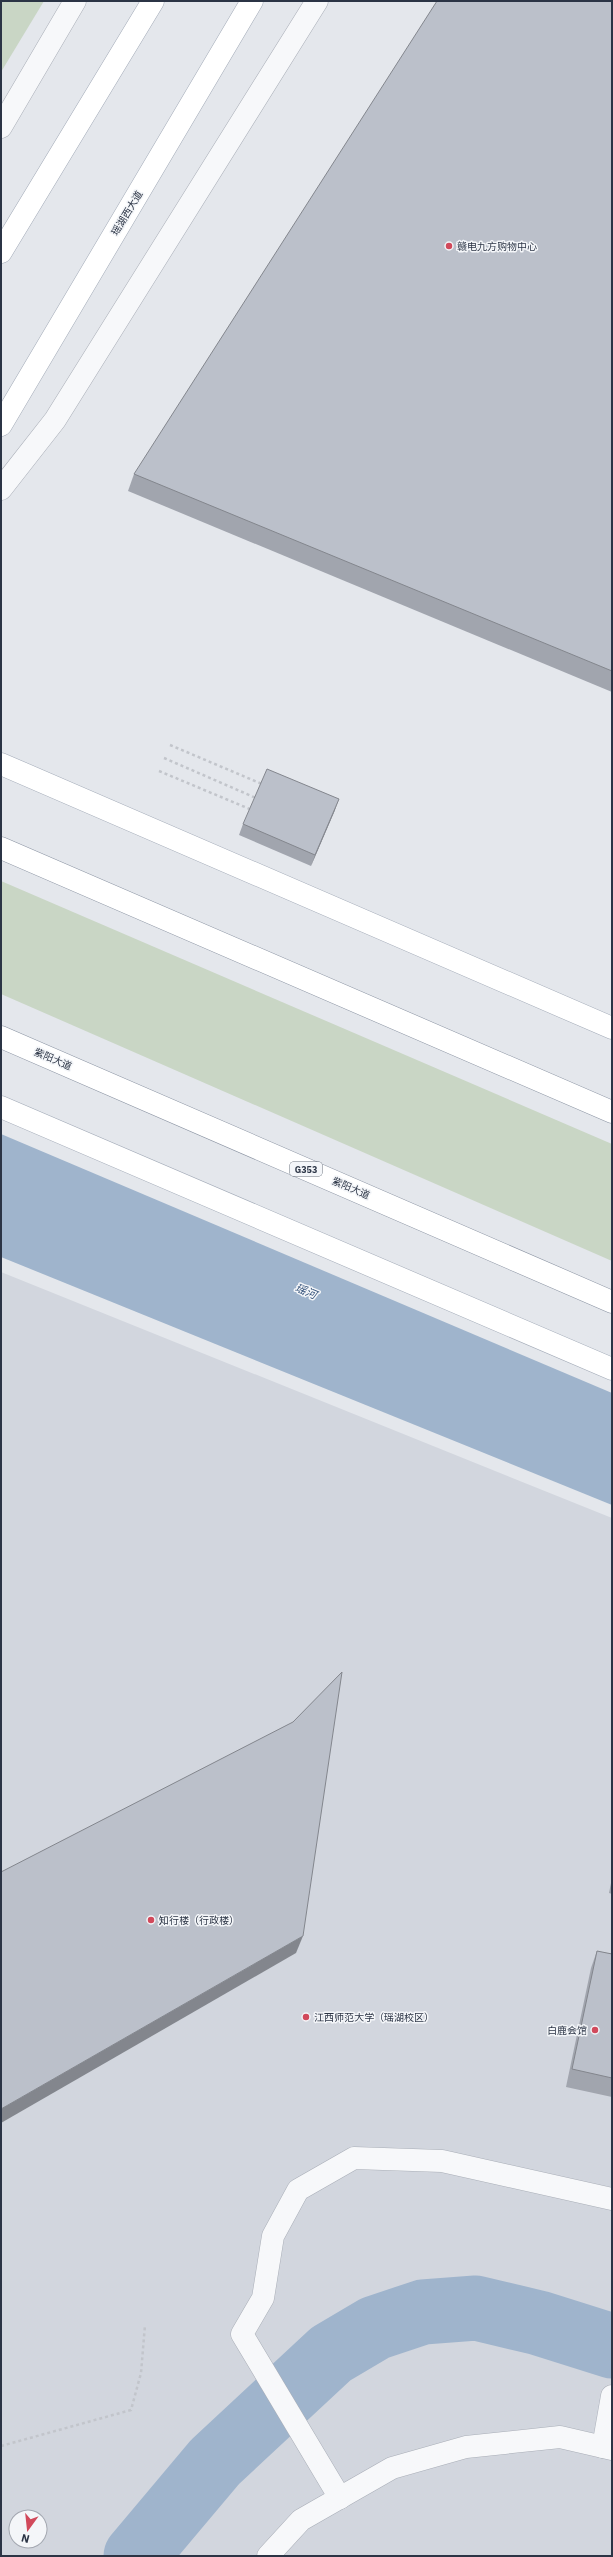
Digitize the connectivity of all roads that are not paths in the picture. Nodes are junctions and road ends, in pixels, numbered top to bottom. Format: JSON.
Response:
{"nodes":[{"id":1,"x":75,"y":1,"type":"edge"},
{"id":2,"x":154,"y":1,"type":"edge"},
{"id":3,"x":252,"y":1,"type":"edge"},
{"id":4,"x":317,"y":1,"type":"edge"},
{"id":5,"x":1,"y":127,"type":"edge"},
{"id":6,"x":1,"y":252,"type":"edge"},
{"id":7,"x":1,"y":425,"type":"edge"},
{"id":8,"x":1,"y":489,"type":"edge"},
{"id":9,"x":1,"y":764,"type":"edge"},
{"id":10,"x":1,"y":848,"type":"edge"},
{"id":11,"x":612,"y":1028,"type":"edge"},
{"id":12,"x":1,"y":1037,"type":"edge"},
{"id":13,"x":1,"y":1107,"type":"edge"},
{"id":14,"x":612,"y":1112,"type":"edge"},
{"id":15,"x":612,"y":1302,"type":"edge"},
{"id":16,"x":612,"y":1369,"type":"edge"},
{"id":17,"x":612,"y":2199,"type":"edge"},
{"id":18,"x":612,"y":2396,"type":"edge"},
{"id":19,"x":608,"y":2448,"type":"edge"},
{"id":20,"x":340,"y":2498,"type":"junction"},
{"id":21,"x":268,"y":2556,"type":"edge"}],
"edges":[{"from":1,"to":5,"type":"street"},
{"from":2,"to":6,"type":"main road"},
{"from":3,"to":7,"type":"main road","name":"瑶湖西大道"},
{"from":4,"to":8,"type":"street"},
{"from":9,"to":11,"type":"main road"},
{"from":10,"to":14,"type":"main road"},
{"from":12,"to":15,"type":"main road","name":"紫阳大道","number":"G353"},
{"from":13,"to":16,"type":"main road"},
{"from":17,"to":20,"type":"street"},
{"from":18,"to":19,"type":"street"},
{"from":19,"to":20,"type":"street"},
{"from":20,"to":21,"type":"street"}]}
